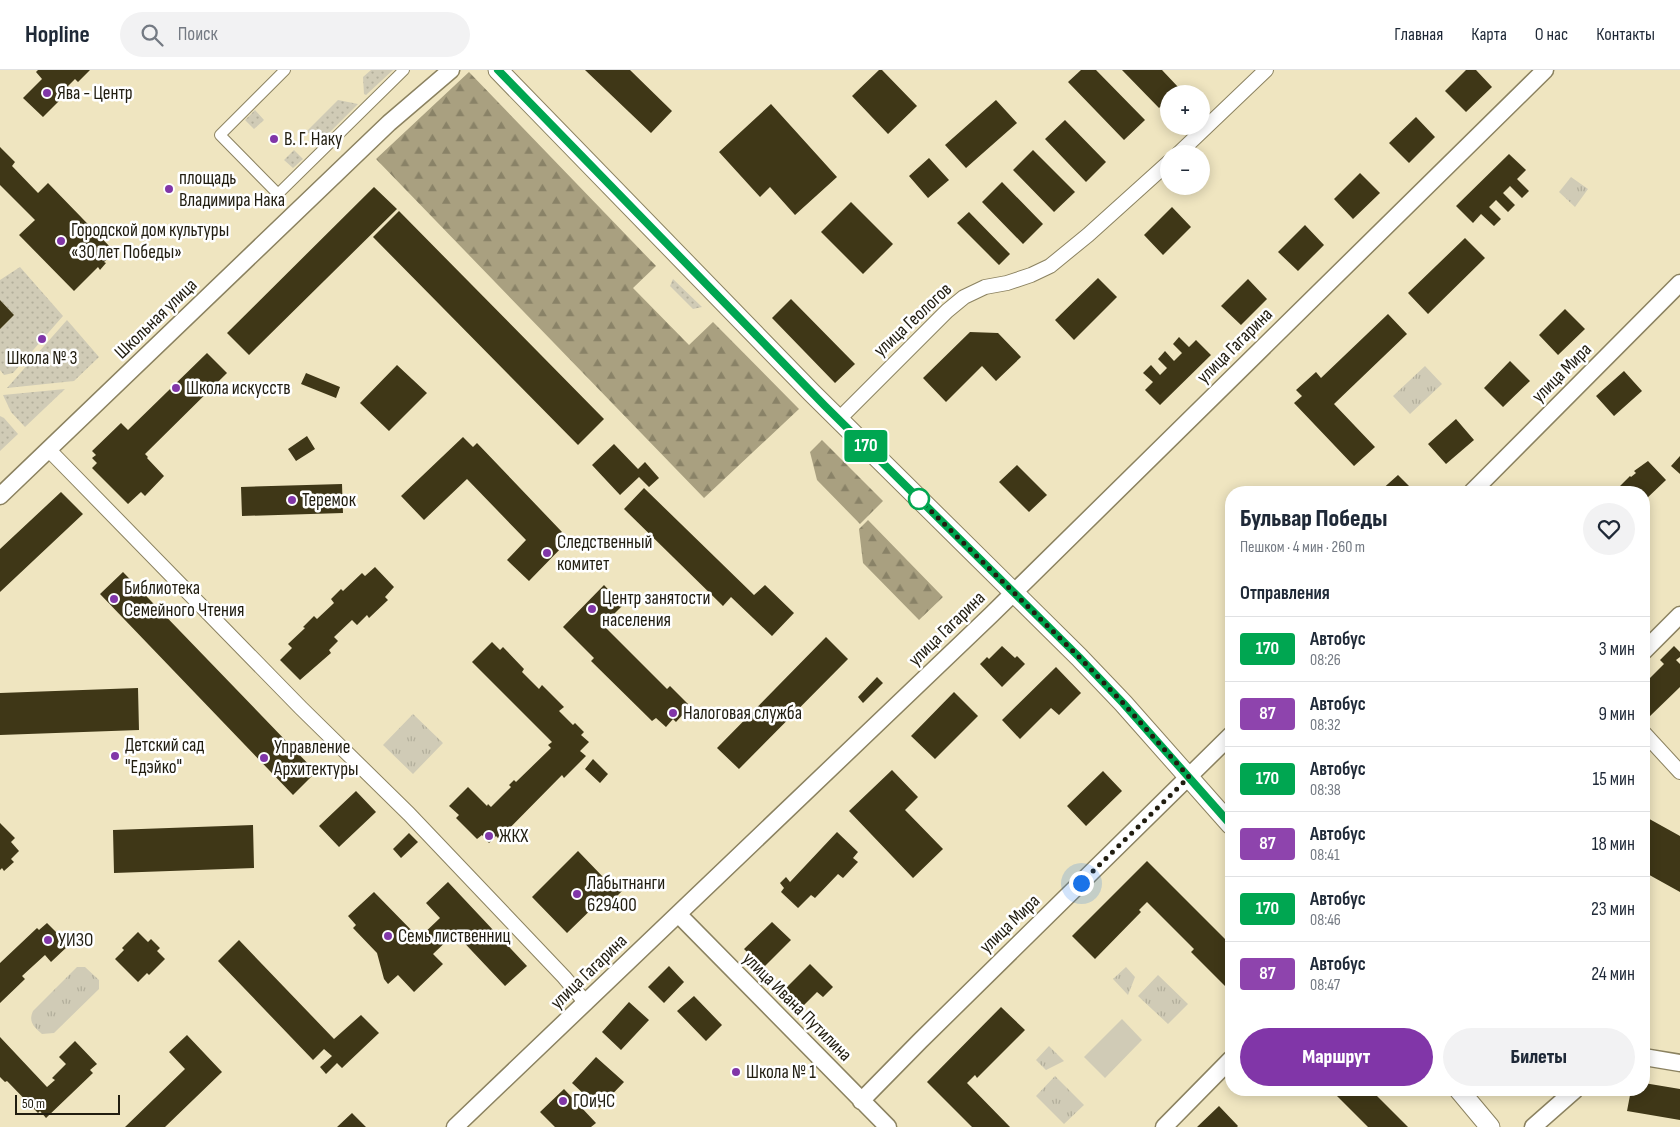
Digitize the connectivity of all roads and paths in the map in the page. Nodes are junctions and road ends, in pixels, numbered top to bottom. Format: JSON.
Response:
{"nodes":[{"id":1,"x":285,"y":70,"type":"edge"},
{"id":2,"x":404,"y":70,"type":"edge"},
{"id":3,"x":451,"y":70,"type":"edge"},
{"id":4,"x":498,"y":70,"type":"edge"},
{"id":5,"x":1266,"y":70,"type":"edge"},
{"id":6,"x":1546,"y":70,"type":"edge"},
{"id":7,"x":1187,"y":145,"type":"edge"},
{"id":8,"x":1160,"y":170,"type":"edge"},
{"id":9,"x":1680,"y":283,"type":"edge"},
{"id":10,"x":838,"y":420,"type":"junction"},
{"id":11,"x":49,"y":450,"type":"junction"},
{"id":12,"x":1478,"y":486,"type":"edge"},
{"id":13,"x":0,"y":496,"type":"edge"},
{"id":14,"x":1014,"y":592,"type":"junction"},
{"id":15,"x":1680,"y":614,"type":"edge"},
{"id":16,"x":1650,"y":645,"type":"edge"},
{"id":17,"x":1650,"y":740,"type":"edge"},
{"id":18,"x":1225,"y":741,"type":"edge"},
{"id":19,"x":1680,"y":772,"type":"edge"},
{"id":20,"x":1189,"y":777,"type":"junction"},
{"id":21,"x":1225,"y":818,"type":"edge"},
{"id":22,"x":678,"y":914,"type":"junction"},
{"id":23,"x":586,"y":1003,"type":"junction"},
{"id":24,"x":1650,"y":1058,"type":"edge"},
{"id":25,"x":1680,"y":1063,"type":"edge"},
{"id":26,"x":1225,"y":1065,"type":"edge"},
{"id":27,"x":1464,"y":1096,"type":"edge"},
{"id":28,"x":1567,"y":1096,"type":"edge"},
{"id":29,"x":861,"y":1102,"type":"junction"},
{"id":30,"x":455,"y":1127,"type":"edge"},
{"id":31,"x":888,"y":1127,"type":"edge"},
{"id":32,"x":1164,"y":1127,"type":"edge"},
{"id":33,"x":1490,"y":1127,"type":"edge"},
{"id":34,"x":1533,"y":1127,"type":"edge"}],
"edges":[{"from":1,"to":2,"type":"street"},
{"from":3,"to":11,"type":"street","name":"Школьная улица"},
{"from":4,"to":10,"type":"main road"},
{"from":5,"to":7,"type":"street"},
{"from":6,"to":14,"type":"street","name":"улица Гагарина"},
{"from":8,"to":10,"type":"street","name":"улица Геологов"},
{"from":9,"to":12,"type":"street","name":"улица Мира"},
{"from":10,"to":14,"type":"main road"},
{"from":11,"to":13,"type":"street","name":"Школьная улица"},
{"from":11,"to":23,"type":"street"},
{"from":14,"to":20,"type":"main road"},
{"from":14,"to":22,"type":"street","name":"улица Гагарина"},
{"from":15,"to":16,"type":"street"},
{"from":17,"to":19,"type":"street"},
{"from":18,"to":20,"type":"street","name":"улица Мира"},
{"from":20,"to":21,"type":"main road"},
{"from":20,"to":29,"type":"street","name":"улица Мира"},
{"from":22,"to":23,"type":"street","name":"улица Гагарина"},
{"from":22,"to":29,"type":"street","name":"улица Ивана Путилина"},
{"from":23,"to":30,"type":"street","name":"улица Гагарина"},
{"from":24,"to":25,"type":"street"},
{"from":26,"to":32,"type":"street"},
{"from":27,"to":33,"type":"main road"},
{"from":28,"to":34,"type":"street"},
{"from":29,"to":31,"type":"street","name":"улица Ивана Путилина"}]}
